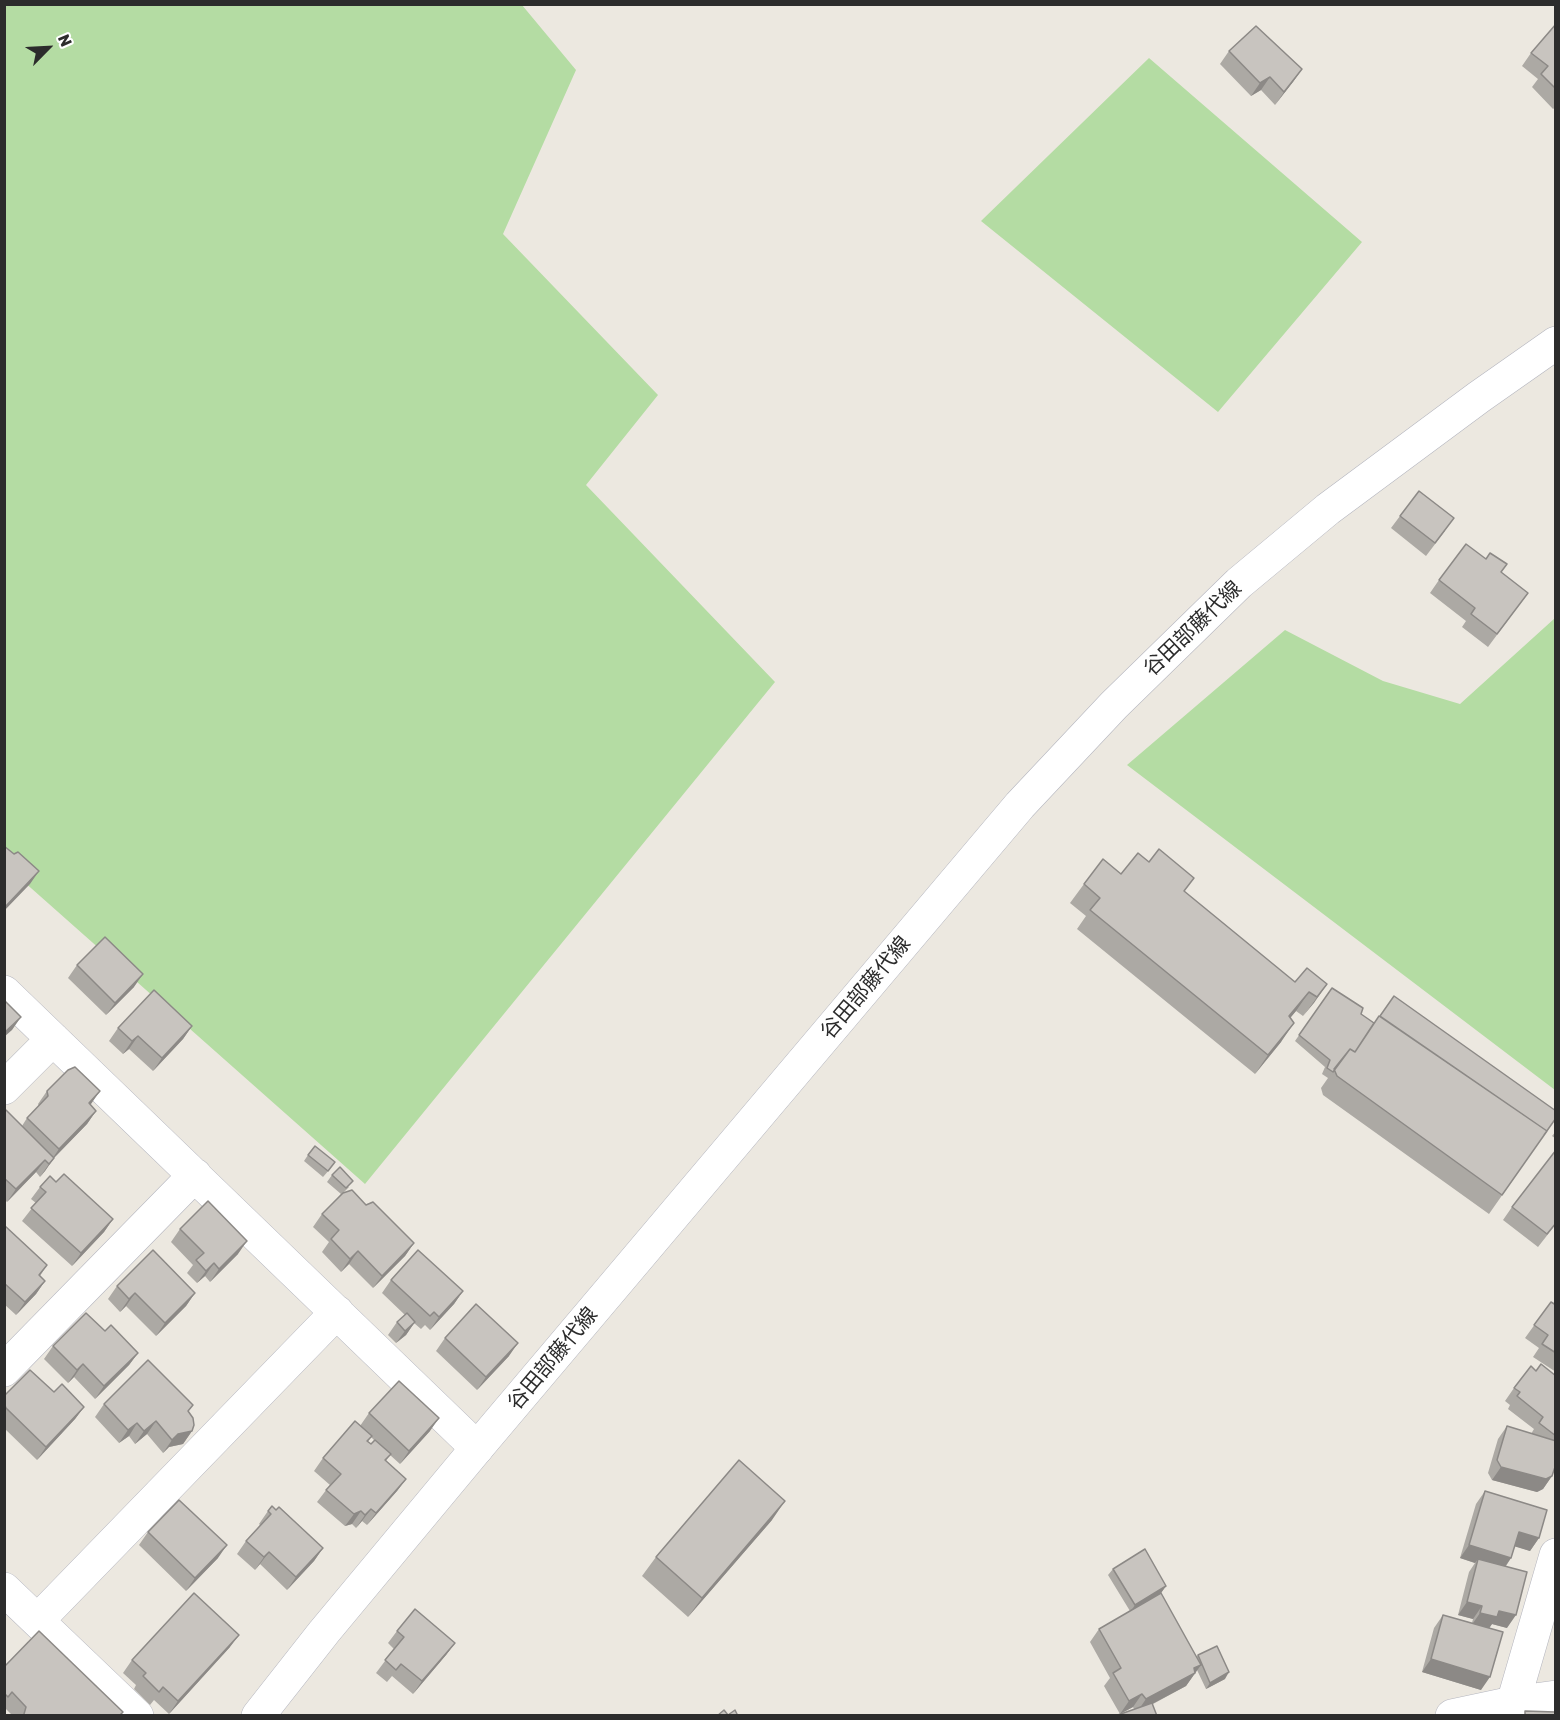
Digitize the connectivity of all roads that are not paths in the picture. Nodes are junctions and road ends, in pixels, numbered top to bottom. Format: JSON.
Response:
{"nodes":[{"id":1,"x":1556,"y":343,"type":"edge"},
{"id":2,"x":4,"y":992,"type":"edge"},
{"id":3,"x":53,"y":1039,"type":"junction"},
{"id":4,"x":4,"y":1088,"type":"edge"},
{"id":5,"x":195,"y":1175,"type":"junction"},
{"id":6,"x":338,"y":1312,"type":"junction"},
{"id":7,"x":4,"y":1370,"type":"edge"},
{"id":8,"x":477,"y":1448,"type":"junction"},
{"id":9,"x":1556,"y":1555,"type":"edge"},
{"id":10,"x":4,"y":1588,"type":"edge"},
{"id":11,"x":38,"y":1620,"type":"junction"},
{"id":12,"x":1556,"y":1697,"type":"edge"},
{"id":13,"x":1513,"y":1703,"type":"junction"},
{"id":14,"x":1463,"y":1715,"type":"edge"},
{"id":15,"x":137,"y":1716,"type":"edge"},
{"id":16,"x":258,"y":1716,"type":"edge"}],
"edges":[{"from":1,"to":8,"type":"street","name":"谷田部藤代線"},
{"from":2,"to":3,"type":"street"},
{"from":3,"to":4,"type":"street"},
{"from":3,"to":5,"type":"street"},
{"from":5,"to":6,"type":"street"},
{"from":5,"to":7,"type":"street"},
{"from":6,"to":8,"type":"street"},
{"from":6,"to":11,"type":"street"},
{"from":8,"to":16,"type":"street","name":"谷田部藤代線"},
{"from":9,"to":13,"type":"street"},
{"from":10,"to":11,"type":"street"},
{"from":11,"to":15,"type":"street"},
{"from":12,"to":13,"type":"street"},
{"from":13,"to":14,"type":"street"}]}
